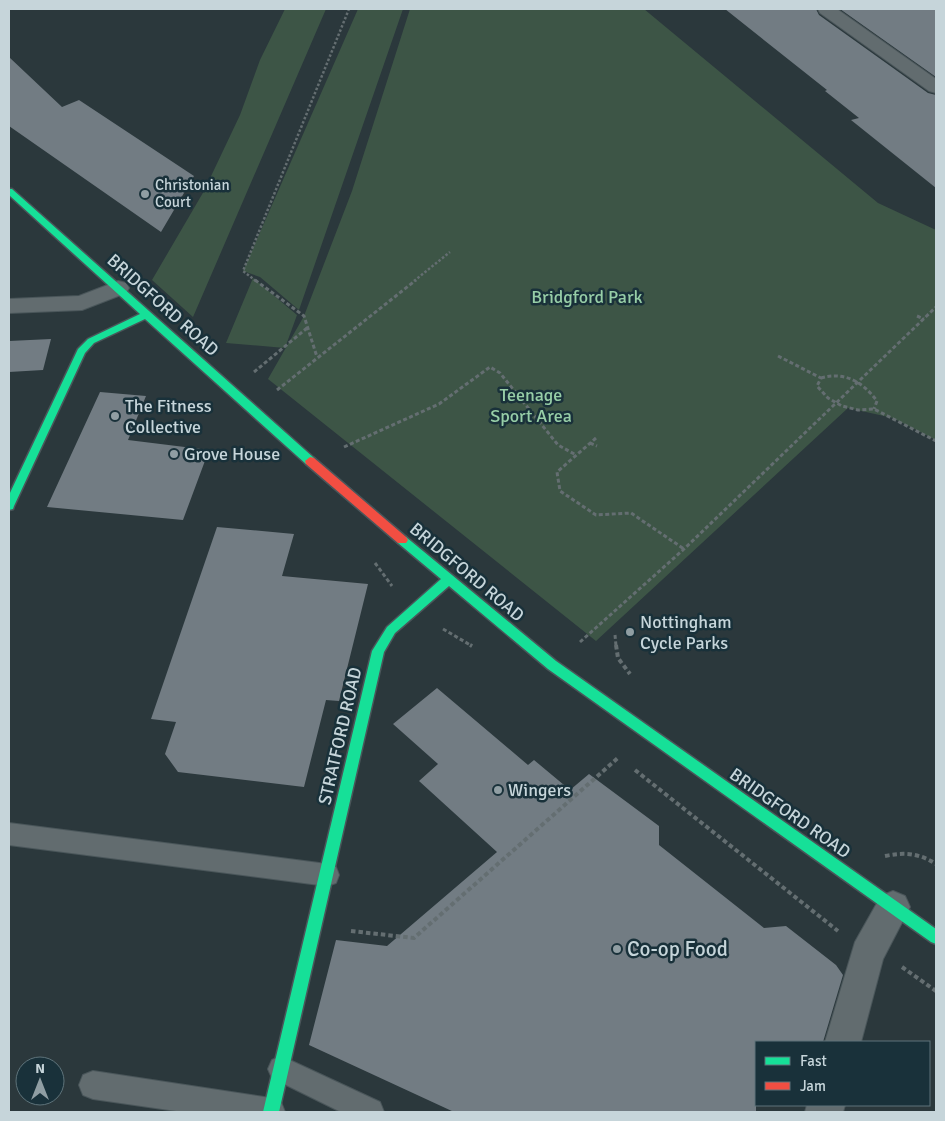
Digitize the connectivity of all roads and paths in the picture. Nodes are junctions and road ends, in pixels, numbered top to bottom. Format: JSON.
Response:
{"nodes":[{"id":1,"x":349,"y":9,"type":"edge"},
{"id":2,"x":826,"y":9,"type":"edge"},
{"id":3,"x":936,"y":87,"type":"edge"},
{"id":4,"x":9,"y":191,"type":"edge"},
{"id":5,"x":450,"y":252,"type":"dead end"},
{"id":6,"x":118,"y":288,"type":"junction"},
{"id":7,"x":9,"y":306,"type":"edge"},
{"id":8,"x":936,"y":307,"type":"edge"},
{"id":9,"x":147,"y":314,"type":"junction"},
{"id":10,"x":917,"y":316,"type":"dead end"},
{"id":11,"x":924,"y":319,"type":"junction"},
{"id":12,"x":307,"y":328,"type":"junction"},
{"id":13,"x":778,"y":356,"type":"dead end"},
{"id":14,"x":317,"y":357,"type":"junction"},
{"id":15,"x":252,"y":374,"type":"dead end"},
{"id":16,"x":821,"y":378,"type":"junction"},
{"id":17,"x":858,"y":382,"type":"junction"},
{"id":18,"x":280,"y":388,"type":"dead end"},
{"id":19,"x":836,"y":403,"type":"junction"},
{"id":20,"x":874,"y":409,"type":"junction"},
{"id":21,"x":596,"y":438,"type":"dead end"},
{"id":22,"x":936,"y":441,"type":"edge"},
{"id":23,"x":590,"y":443,"type":"junction"},
{"id":24,"x":596,"y":446,"type":"dead end"},
{"id":25,"x":344,"y":448,"type":"dead end"},
{"id":26,"x":576,"y":455,"type":"junction"},
{"id":27,"x":9,"y":506,"type":"edge"},
{"id":28,"x":684,"y":549,"type":"junction"},
{"id":29,"x":448,"y":580,"type":"junction"},
{"id":30,"x":615,"y":635,"type":"dead end"},
{"id":31,"x":552,"y":665,"type":"junction"},
{"id":32,"x":630,"y":674,"type":"dead end"},
{"id":33,"x":619,"y":757,"type":"dead end"},
{"id":34,"x":9,"y":834,"type":"edge"},
{"id":35,"x":327,"y":875,"type":"junction"},
{"id":36,"x":893,"y":907,"type":"junction"},
{"id":37,"x":315,"y":926,"type":"junction"},
{"id":38,"x":936,"y":938,"type":"edge"},
{"id":39,"x":843,"y":1041,"type":"edge"},
{"id":40,"x":281,"y":1069,"type":"junction"},
{"id":41,"x":94,"y":1085,"type":"dead end"},
{"id":42,"x":271,"y":1112,"type":"edge"},
{"id":43,"x":370,"y":1112,"type":"edge"}],
"edges":[{"from":1,"to":12,"type":"path"},
{"from":2,"to":3,"type":"street"},
{"from":4,"to":6,"type":"street","name":"BRIDGFORD ROAD"},
{"from":5,"to":14,"type":"path"},
{"from":6,"to":7,"type":"street"},
{"from":6,"to":9,"type":"street","name":"BRIDGFORD ROAD"},
{"from":8,"to":11,"type":"path"},
{"from":9,"to":27,"type":"street"},
{"from":9,"to":29,"type":"street","name":"BRIDGFORD ROAD"},
{"from":10,"to":11,"type":"path"},
{"from":11,"to":17,"type":"path"},
{"from":12,"to":14,"type":"path"},
{"from":12,"to":15,"type":"path"},
{"from":13,"to":16,"type":"path"},
{"from":14,"to":18,"type":"path"},
{"from":16,"to":17,"type":"path"},
{"from":16,"to":19,"type":"path"},
{"from":17,"to":19,"type":"path"},
{"from":17,"to":20,"type":"path"},
{"from":19,"to":20,"type":"path"},
{"from":19,"to":28,"type":"path"},
{"from":20,"to":22,"type":"path"},
{"from":21,"to":23,"type":"path"},
{"from":23,"to":24,"type":"path"},
{"from":23,"to":26,"type":"path"},
{"from":25,"to":26,"type":"path"},
{"from":26,"to":28,"type":"path"},
{"from":28,"to":31,"type":"path"},
{"from":29,"to":31,"type":"street","name":"BRIDGFORD ROAD"},
{"from":29,"to":35,"type":"street","name":"STRATFORD ROAD"},
{"from":30,"to":32,"type":"path"},
{"from":31,"to":36,"type":"street","name":"BRIDGFORD ROAD"},
{"from":33,"to":37,"type":"path"},
{"from":34,"to":35,"type":"lane"},
{"from":35,"to":37,"type":"street","name":"STRATFORD ROAD"},
{"from":36,"to":38,"type":"street","name":"BRIDGFORD ROAD"},
{"from":36,"to":39,"type":"street"},
{"from":37,"to":40,"type":"street","name":"STRATFORD ROAD"},
{"from":40,"to":42,"type":"street","name":"STRATFORD ROAD"},
{"from":40,"to":43,"type":"lane"},
{"from":41,"to":42,"type":"lane"}]}
